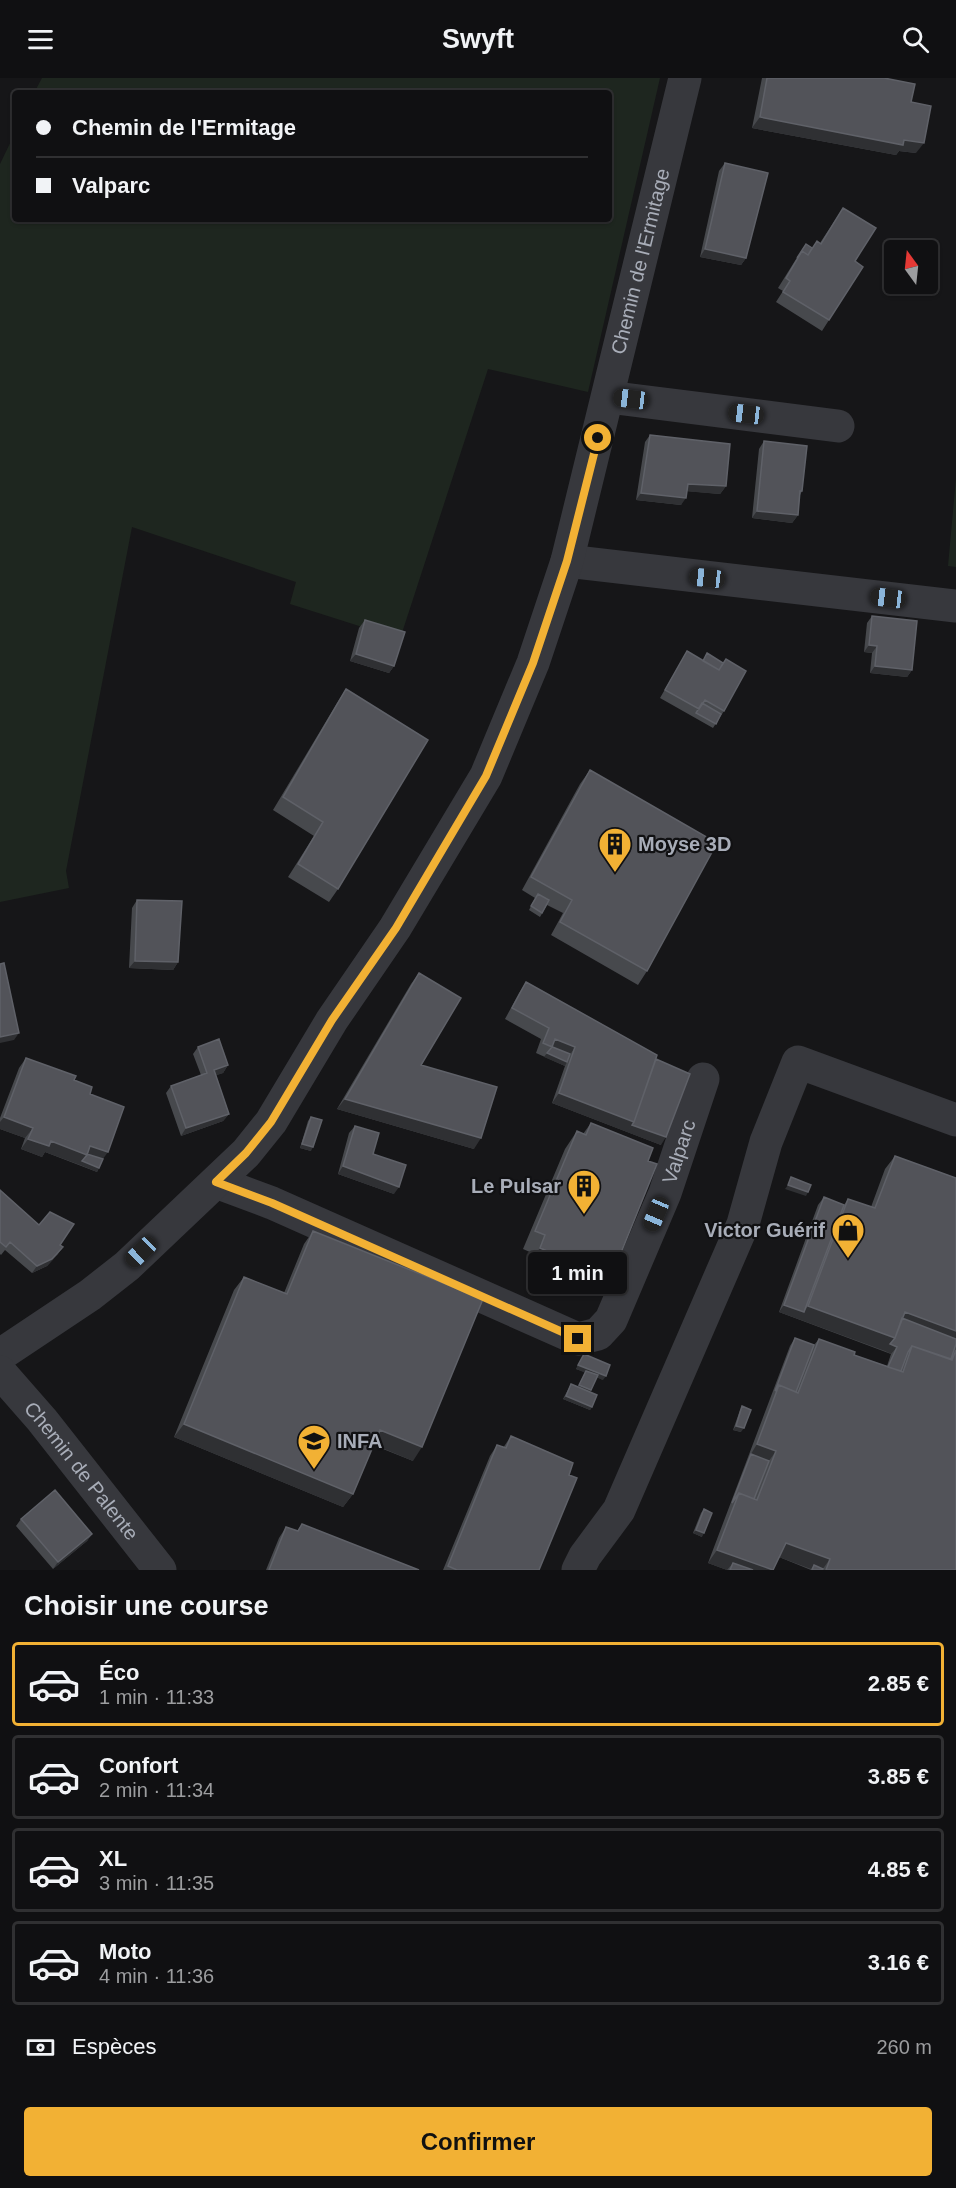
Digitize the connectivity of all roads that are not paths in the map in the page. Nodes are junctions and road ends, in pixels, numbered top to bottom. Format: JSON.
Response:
{"nodes":[{"id":1,"x":685,"y":78,"type":"edge"},
{"id":2,"x":608,"y":396,"type":"junction"},
{"id":3,"x":838,"y":426,"type":"dead end"},
{"id":4,"x":567,"y":561,"type":"junction"},
{"id":5,"x":956,"y":606,"type":"edge"},
{"id":6,"x":704,"y":1078,"type":"dead end"},
{"id":7,"x":956,"y":1120,"type":"edge"},
{"id":8,"x":216,"y":1182,"type":"junction"},
{"id":9,"x":0,"y":1355,"type":"edge"},
{"id":10,"x":0,"y":1372,"type":"edge"},
{"id":11,"x":160,"y":1570,"type":"edge"},
{"id":12,"x":578,"y":1570,"type":"edge"}],
"edges":[{"from":1,"to":2,"type":"street","name":"Chemin de l'Ermitage"},
{"from":2,"to":3,"type":"street"},
{"from":2,"to":4,"type":"street","name":"Chemin de l'Ermitage"},
{"from":4,"to":5,"type":"street"},
{"from":4,"to":8,"type":"street","name":"Chemin de l'Ermitage"},
{"from":6,"to":8,"type":"street","name":"Valparc"},
{"from":7,"to":12,"type":"street"},
{"from":8,"to":9,"type":"street","name":"Chemin de l'Ermitage"},
{"from":10,"to":11,"type":"street","name":"Chemin de Palente"}]}
